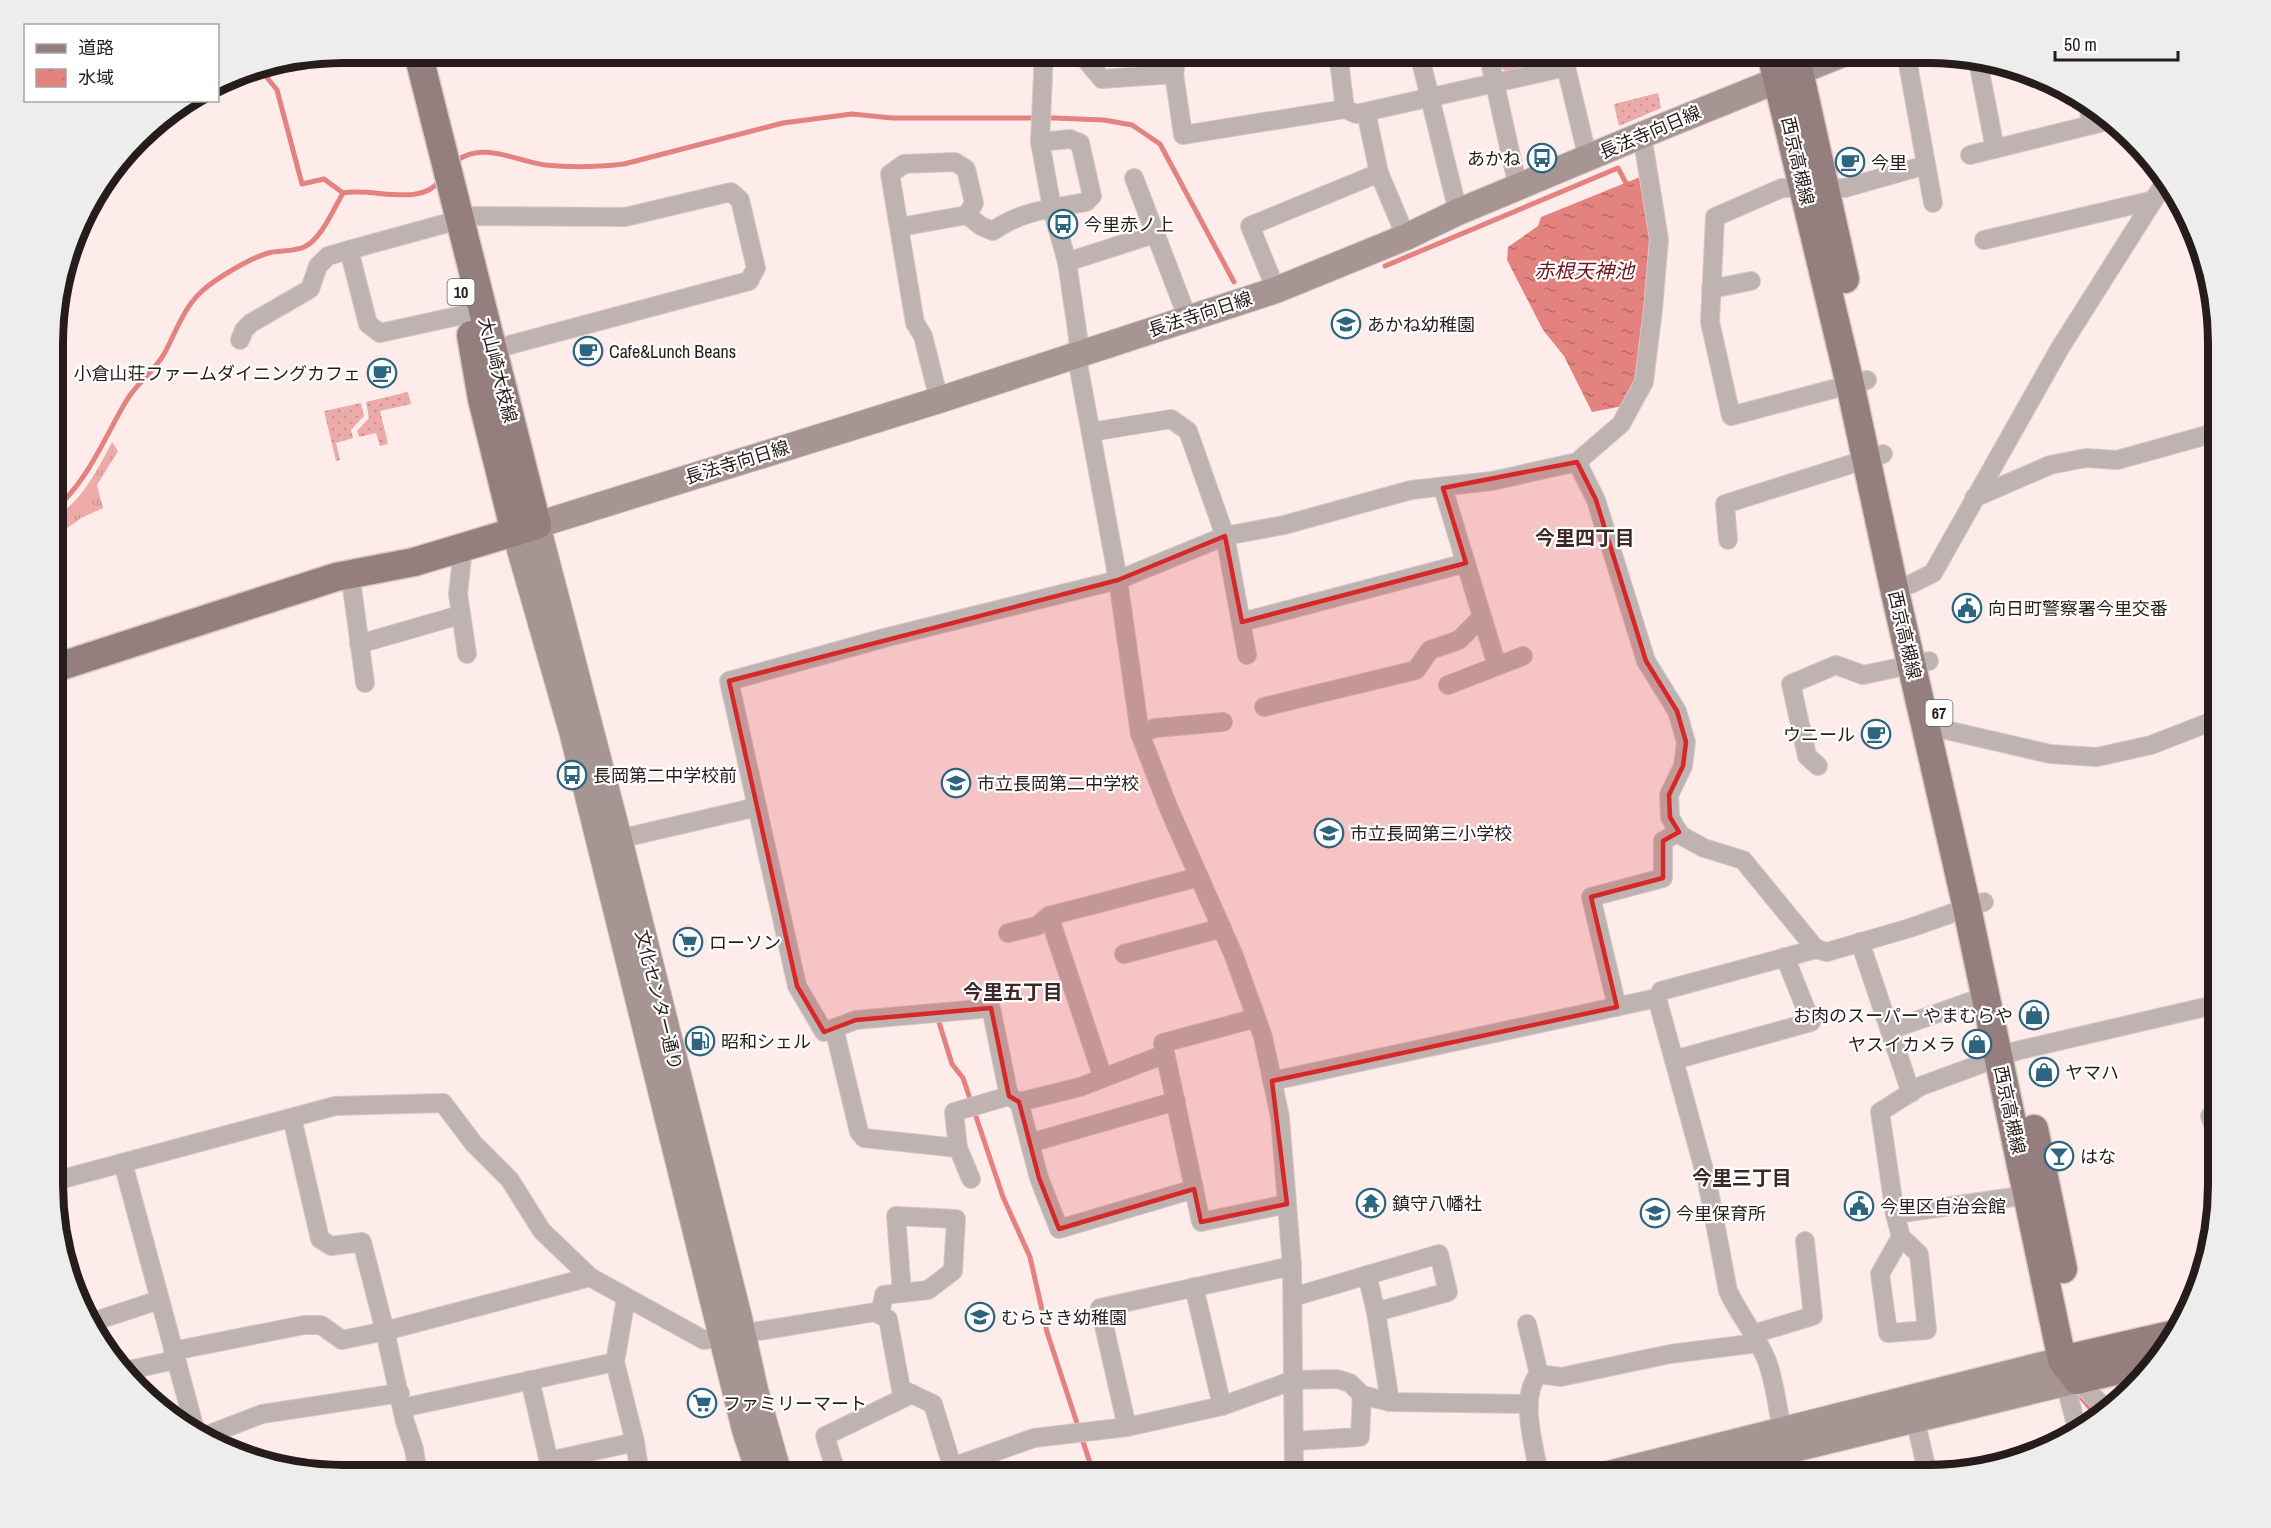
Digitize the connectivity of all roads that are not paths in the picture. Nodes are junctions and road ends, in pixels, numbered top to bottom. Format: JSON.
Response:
{"nodes":[{"id":1,"x":403,"y":63,"type":"edge"},
{"id":2,"x":420,"y":63,"type":"edge"},
{"id":3,"x":1043,"y":63,"type":"edge"},
{"id":4,"x":1088,"y":63,"type":"edge"},
{"id":5,"x":1176,"y":63,"type":"edge"},
{"id":6,"x":1339,"y":63,"type":"edge"},
{"id":7,"x":1421,"y":63,"type":"edge"},
{"id":8,"x":1490,"y":63,"type":"edge"},
{"id":9,"x":1786,"y":63,"type":"edge"},
{"id":10,"x":1908,"y":63,"type":"edge"},
{"id":11,"x":1979,"y":68,"type":"edge"},
{"id":12,"x":1174,"y":74,"type":"junction"},
{"id":13,"x":1495,"y":83,"type":"junction"},
{"id":14,"x":1429,"y":98,"type":"junction"},
{"id":15,"x":1345,"y":109,"type":"junction"},
{"id":16,"x":1366,"y":112,"type":"junction"},
{"id":17,"x":2099,"y":123,"type":"edge"},
{"id":18,"x":1642,"y":135,"type":"junction"},
{"id":19,"x":1040,"y":137,"type":"junction"},
{"id":20,"x":1995,"y":149,"type":"junction"},
{"id":21,"x":1970,"y":155,"type":"dead end"},
{"id":22,"x":1588,"y":159,"type":"junction"},
{"id":23,"x":1926,"y":165,"type":"junction"},
{"id":24,"x":1379,"y":173,"type":"junction"},
{"id":25,"x":1134,"y":178,"type":"dead end"},
{"id":26,"x":1518,"y":187,"type":"junction"},
{"id":27,"x":1815,"y":188,"type":"junction"},
{"id":28,"x":2161,"y":188,"type":"edge"},
{"id":29,"x":2154,"y":200,"type":"junction"},
{"id":30,"x":1933,"y":203,"type":"dead end"},
{"id":31,"x":1052,"y":208,"type":"junction"},
{"id":32,"x":1458,"y":212,"type":"junction"},
{"id":33,"x":967,"y":215,"type":"junction"},
{"id":34,"x":452,"y":222,"type":"junction"},
{"id":35,"x":900,"y":227,"type":"junction"},
{"id":36,"x":1154,"y":234,"type":"junction"},
{"id":37,"x":1406,"y":237,"type":"junction"},
{"id":38,"x":1984,"y":240,"type":"dead end"},
{"id":39,"x":349,"y":250,"type":"junction"},
{"id":40,"x":1067,"y":262,"type":"junction"},
{"id":41,"x":1751,"y":281,"type":"dead end"},
{"id":42,"x":1712,"y":289,"type":"junction"},
{"id":43,"x":1276,"y":290,"type":"junction"},
{"id":44,"x":467,"y":314,"type":"junction"},
{"id":45,"x":1188,"y":319,"type":"junction"},
{"id":46,"x":240,"y":340,"type":"dead end"},
{"id":47,"x":484,"y":351,"type":"junction"},
{"id":48,"x":1079,"y":354,"type":"junction"},
{"id":49,"x":1858,"y":382,"type":"junction"},
{"id":50,"x":939,"y":400,"type":"junction"},
{"id":51,"x":1090,"y":432,"type":"junction"},
{"id":52,"x":2208,"y":435,"type":"edge"},
{"id":53,"x":1875,"y":456,"type":"junction"},
{"id":54,"x":1577,"y":462,"type":"junction"},
{"id":55,"x":1443,"y":488,"type":"junction"},
{"id":56,"x":1974,"y":498,"type":"junction"},
{"id":57,"x":526,"y":529,"type":"junction"},
{"id":58,"x":1225,"y":536,"type":"junction"},
{"id":59,"x":1728,"y":540,"type":"dead end"},
{"id":60,"x":463,"y":548,"type":"junction"},
{"id":61,"x":1466,"y":563,"type":"junction"},
{"id":62,"x":350,"y":573,"type":"junction"},
{"id":63,"x":1118,"y":580,"type":"junction"},
{"id":64,"x":1911,"y":584,"type":"junction"},
{"id":65,"x":460,"y":615,"type":"junction"},
{"id":66,"x":1482,"y":617,"type":"junction"},
{"id":67,"x":1242,"y":622,"type":"junction"},
{"id":68,"x":359,"y":644,"type":"junction"},
{"id":69,"x":467,"y":654,"type":"dead end"},
{"id":70,"x":1247,"y":655,"type":"dead end"},
{"id":71,"x":1523,"y":656,"type":"dead end"},
{"id":72,"x":1920,"y":663,"type":"junction"},
{"id":73,"x":63,"y":665,"type":"edge"},
{"id":74,"x":1497,"y":666,"type":"junction"},
{"id":75,"x":365,"y":683,"type":"dead end"},
{"id":76,"x":1448,"y":685,"type":"dead end"},
{"id":77,"x":1264,"y":707,"type":"dead end"},
{"id":78,"x":1223,"y":722,"type":"dead end"},
{"id":79,"x":2208,"y":723,"type":"edge"},
{"id":80,"x":1942,"y":729,"type":"junction"},
{"id":81,"x":1140,"y":734,"type":"junction"},
{"id":82,"x":1818,"y":766,"type":"dead end"},
{"id":83,"x":757,"y":807,"type":"junction"},
{"id":84,"x":1679,"y":832,"type":"junction"},
{"id":85,"x":610,"y":841,"type":"junction"},
{"id":86,"x":1198,"y":877,"type":"junction"},
{"id":87,"x":1975,"y":905,"type":"junction"},
{"id":88,"x":1049,"y":916,"type":"junction"},
{"id":89,"x":1221,"y":928,"type":"junction"},
{"id":90,"x":1008,"y":933,"type":"dead end"},
{"id":91,"x":1860,"y":942,"type":"junction"},
{"id":92,"x":1816,"y":949,"type":"junction"},
{"id":93,"x":1124,"y":954,"type":"dead end"},
{"id":94,"x":1785,"y":957,"type":"junction"},
{"id":95,"x":1986,"y":996,"type":"junction"},
{"id":96,"x":1657,"y":998,"type":"junction"},
{"id":97,"x":2208,"y":1006,"type":"edge"},
{"id":98,"x":1617,"y":1007,"type":"junction"},
{"id":99,"x":1256,"y":1018,"type":"junction"},
{"id":100,"x":834,"y":1028,"type":"junction"},
{"id":101,"x":1890,"y":1030,"type":"junction"},
{"id":102,"x":1165,"y":1054,"type":"junction"},
{"id":103,"x":2007,"y":1054,"type":"junction"},
{"id":104,"x":1674,"y":1060,"type":"junction"},
{"id":105,"x":1104,"y":1078,"type":"junction"},
{"id":106,"x":1272,"y":1081,"type":"junction"},
{"id":107,"x":1911,"y":1093,"type":"junction"},
{"id":108,"x":1014,"y":1099,"type":"junction"},
{"id":109,"x":1176,"y":1101,"type":"junction"},
{"id":110,"x":292,"y":1118,"type":"junction"},
{"id":111,"x":1030,"y":1143,"type":"junction"},
{"id":112,"x":958,"y":1148,"type":"junction"},
{"id":113,"x":123,"y":1163,"type":"junction"},
{"id":114,"x":63,"y":1179,"type":"edge"},
{"id":115,"x":971,"y":1179,"type":"dead end"},
{"id":116,"x":1194,"y":1189,"type":"junction"},
{"id":117,"x":2028,"y":1195,"type":"junction"},
{"id":118,"x":1287,"y":1204,"type":"junction"},
{"id":119,"x":1895,"y":1214,"type":"junction"},
{"id":120,"x":1901,"y":1237,"type":"junction"},
{"id":121,"x":1804,"y":1241,"type":"dead end"},
{"id":122,"x":1292,"y":1266,"type":"junction"},
{"id":123,"x":1367,"y":1275,"type":"junction"},
{"id":124,"x":590,"y":1277,"type":"junction"},
{"id":125,"x":1194,"y":1287,"type":"junction"},
{"id":126,"x":902,"y":1293,"type":"junction"},
{"id":127,"x":1293,"y":1297,"type":"junction"},
{"id":128,"x":626,"y":1298,"type":"junction"},
{"id":129,"x":159,"y":1300,"type":"junction"},
{"id":130,"x":1376,"y":1312,"type":"junction"},
{"id":131,"x":880,"y":1314,"type":"junction"},
{"id":132,"x":98,"y":1320,"type":"edge"},
{"id":133,"x":1527,"y":1324,"type":"dead end"},
{"id":134,"x":385,"y":1331,"type":"junction"},
{"id":135,"x":733,"y":1336,"type":"junction"},
{"id":136,"x":1755,"y":1338,"type":"junction"},
{"id":137,"x":2162,"y":1339,"type":"edge"},
{"id":138,"x":174,"y":1356,"type":"junction"},
{"id":139,"x":615,"y":1362,"type":"junction"},
{"id":140,"x":2143,"y":1363,"type":"edge"},
{"id":141,"x":133,"y":1369,"type":"edge"},
{"id":142,"x":2071,"y":1370,"type":"junction"},
{"id":143,"x":1539,"y":1374,"type":"junction"},
{"id":144,"x":530,"y":1380,"type":"junction"},
{"id":145,"x":1294,"y":1380,"type":"junction"},
{"id":146,"x":912,"y":1394,"type":"junction"},
{"id":147,"x":1362,"y":1395,"type":"junction"},
{"id":148,"x":401,"y":1401,"type":"junction"},
{"id":149,"x":1390,"y":1402,"type":"junction"},
{"id":150,"x":1527,"y":1404,"type":"junction"},
{"id":151,"x":2101,"y":1404,"type":"edge"},
{"id":152,"x":1222,"y":1406,"type":"junction"},
{"id":153,"x":1915,"y":1419,"type":"junction"},
{"id":154,"x":192,"y":1421,"type":"edge"},
{"id":155,"x":2077,"y":1422,"type":"edge"},
{"id":156,"x":1127,"y":1427,"type":"junction"},
{"id":157,"x":1782,"y":1429,"type":"junction"},
{"id":158,"x":213,"y":1433,"type":"edge"},
{"id":159,"x":1294,"y":1441,"type":"junction"},
{"id":160,"x":635,"y":1442,"type":"junction"},
{"id":161,"x":416,"y":1465,"type":"edge"},
{"id":162,"x":549,"y":1465,"type":"edge"},
{"id":163,"x":560,"y":1465,"type":"edge"},
{"id":164,"x":638,"y":1465,"type":"edge"},
{"id":165,"x":757,"y":1465,"type":"edge"},
{"id":166,"x":776,"y":1465,"type":"edge"},
{"id":167,"x":834,"y":1465,"type":"edge"},
{"id":168,"x":960,"y":1465,"type":"edge"},
{"id":169,"x":968,"y":1465,"type":"edge"},
{"id":170,"x":1294,"y":1465,"type":"edge"},
{"id":171,"x":1537,"y":1465,"type":"edge"},
{"id":172,"x":1643,"y":1465,"type":"edge"},
{"id":173,"x":1745,"y":1465,"type":"edge"},
{"id":174,"x":1926,"y":1465,"type":"edge"}],
"edges":[{"from":1,"to":34,"type":"main road","name":"大山崎大枝線","number":"10"},
{"from":2,"to":34,"type":"main road","name":"大山崎大枝線","number":"10"},
{"from":3,"to":19,"type":"street"},
{"from":4,"to":12,"type":"street"},
{"from":5,"to":12,"type":"street"},
{"from":6,"to":15,"type":"street"},
{"from":7,"to":14,"type":"street"},
{"from":8,"to":13,"type":"street"},
{"from":9,"to":18,"type":"street","name":"長法寺向日線"},
{"from":9,"to":27,"type":"main road","name":"西京高槻線","number":"67"},
{"from":10,"to":23,"type":"street"},
{"from":11,"to":20,"type":"street"},
{"from":12,"to":15,"type":"street"},
{"from":13,"to":14,"type":"street"},
{"from":13,"to":22,"type":"street"},
{"from":13,"to":26,"type":"street"},
{"from":14,"to":16,"type":"street"},
{"from":14,"to":32,"type":"street"},
{"from":15,"to":16,"type":"street"},
{"from":16,"to":24,"type":"street"},
{"from":17,"to":20,"type":"street"},
{"from":18,"to":22,"type":"street","name":"長法寺向日線"},
{"from":18,"to":54,"type":"street"},
{"from":19,"to":31,"type":"street"},
{"from":19,"to":31,"type":"street"},
{"from":20,"to":21,"type":"street"},
{"from":22,"to":26,"type":"street","name":"長法寺向日線"},
{"from":23,"to":27,"type":"street"},
{"from":23,"to":30,"type":"street"},
{"from":24,"to":37,"type":"street"},
{"from":24,"to":43,"type":"street"},
{"from":25,"to":36,"type":"street"},
{"from":26,"to":32,"type":"street","name":"長法寺向日線"},
{"from":27,"to":42,"type":"street"},
{"from":27,"to":49,"type":"main road","name":"西京高槻線","number":"67"},
{"from":28,"to":29,"type":"street"},
{"from":29,"to":38,"type":"street"},
{"from":29,"to":56,"type":"street"},
{"from":31,"to":33,"type":"street"},
{"from":31,"to":40,"type":"street"},
{"from":32,"to":37,"type":"street","name":"長法寺向日線"},
{"from":33,"to":35,"type":"street"},
{"from":33,"to":35,"type":"street"},
{"from":34,"to":39,"type":"street"},
{"from":34,"to":44,"type":"main road","name":"大山崎大枝線","number":"10"},
{"from":34,"to":47,"type":"main road","name":"大山崎大枝線","number":"10"},
{"from":34,"to":47,"type":"street"},
{"from":35,"to":50,"type":"street"},
{"from":36,"to":40,"type":"street"},
{"from":36,"to":45,"type":"street"},
{"from":37,"to":43,"type":"street","name":"長法寺向日線"},
{"from":39,"to":44,"type":"street"},
{"from":39,"to":46,"type":"street"},
{"from":40,"to":48,"type":"street"},
{"from":41,"to":42,"type":"street"},
{"from":42,"to":49,"type":"street"},
{"from":43,"to":45,"type":"street","name":"長法寺向日線"},
{"from":44,"to":47,"type":"main road","name":"大山崎大枝線","number":"10"},
{"from":45,"to":48,"type":"street","name":"長法寺向日線"},
{"from":47,"to":57,"type":"main road","name":"大山崎大枝線","number":"10"},
{"from":48,"to":50,"type":"street","name":"長法寺向日線"},
{"from":48,"to":51,"type":"street"},
{"from":49,"to":53,"type":"main road","name":"西京高槻線","number":"67"},
{"from":50,"to":57,"type":"street","name":"長法寺向日線"},
{"from":51,"to":58,"type":"street"},
{"from":51,"to":63,"type":"street"},
{"from":52,"to":56,"type":"street"},
{"from":53,"to":59,"type":"street"},
{"from":53,"to":64,"type":"main road","name":"西京高槻線","number":"67"},
{"from":53,"to":72,"type":"main road","name":"西京高槻線","number":"67"},
{"from":54,"to":55,"type":"street"},
{"from":54,"to":84,"type":"street"},
{"from":55,"to":58,"type":"street"},
{"from":55,"to":61,"type":"street"},
{"from":56,"to":64,"type":"street"},
{"from":57,"to":60,"type":"main road"},
{"from":57,"to":85,"type":"street","name":"文化センター通り"},
{"from":58,"to":63,"type":"street"},
{"from":58,"to":67,"type":"street"},
{"from":60,"to":62,"type":"main road"},
{"from":60,"to":65,"type":"street"},
{"from":61,"to":66,"type":"street"},
{"from":61,"to":67,"type":"street"},
{"from":62,"to":68,"type":"street"},
{"from":62,"to":73,"type":"main road"},
{"from":63,"to":81,"type":"street"},
{"from":63,"to":83,"type":"street"},
{"from":64,"to":72,"type":"main road","name":"西京高槻線","number":"67"},
{"from":65,"to":68,"type":"street"},
{"from":65,"to":69,"type":"street"},
{"from":66,"to":74,"type":"street"},
{"from":66,"to":77,"type":"street"},
{"from":67,"to":70,"type":"street"},
{"from":68,"to":75,"type":"street"},
{"from":71,"to":74,"type":"street"},
{"from":72,"to":80,"type":"main road","name":"西京高槻線","number":"67"},
{"from":72,"to":82,"type":"street"},
{"from":72,"to":87,"type":"main road","name":"西京高槻線","number":"67"},
{"from":74,"to":76,"type":"street"},
{"from":78,"to":81,"type":"street"},
{"from":79,"to":80,"type":"street"},
{"from":80,"to":87,"type":"main road","name":"西京高槻線","number":"67"},
{"from":81,"to":86,"type":"street"},
{"from":83,"to":85,"type":"street"},
{"from":83,"to":100,"type":"street"},
{"from":84,"to":92,"type":"street"},
{"from":84,"to":98,"type":"street"},
{"from":85,"to":135,"type":"street","name":"文化センター通り"},
{"from":86,"to":88,"type":"street"},
{"from":86,"to":89,"type":"street"},
{"from":87,"to":91,"type":"street"},
{"from":87,"to":95,"type":"main road","name":"西京高槻線","number":"67"},
{"from":87,"to":103,"type":"main road","name":"西京高槻線","number":"67"},
{"from":88,"to":90,"type":"street"},
{"from":88,"to":105,"type":"street"},
{"from":89,"to":93,"type":"street"},
{"from":89,"to":99,"type":"street"},
{"from":91,"to":92,"type":"street"},
{"from":91,"to":101,"type":"street"},
{"from":92,"to":94,"type":"street"},
{"from":94,"to":96,"type":"street"},
{"from":94,"to":104,"type":"street"},
{"from":95,"to":101,"type":"street"},
{"from":95,"to":103,"type":"main road","name":"西京高槻線","number":"67"},
{"from":96,"to":98,"type":"street"},
{"from":96,"to":104,"type":"street"},
{"from":97,"to":103,"type":"street"},
{"from":98,"to":106,"type":"street"},
{"from":99,"to":102,"type":"street"},
{"from":99,"to":106,"type":"street"},
{"from":100,"to":108,"type":"street"},
{"from":100,"to":112,"type":"street"},
{"from":101,"to":107,"type":"street"},
{"from":102,"to":105,"type":"street"},
{"from":102,"to":109,"type":"street"},
{"from":103,"to":107,"type":"street"},
{"from":103,"to":117,"type":"main road","name":"西京高槻線","number":"67"},
{"from":103,"to":142,"type":"main road","name":"西京高槻線","number":"67"},
{"from":104,"to":136,"type":"street"},
{"from":105,"to":108,"type":"street"},
{"from":106,"to":118,"type":"street"},
{"from":107,"to":119,"type":"street"},
{"from":108,"to":111,"type":"street"},
{"from":108,"to":112,"type":"street"},
{"from":109,"to":111,"type":"street"},
{"from":109,"to":116,"type":"street"},
{"from":110,"to":113,"type":"street"},
{"from":110,"to":124,"type":"street"},
{"from":110,"to":134,"type":"street"},
{"from":111,"to":116,"type":"street"},
{"from":112,"to":115,"type":"street"},
{"from":113,"to":114,"type":"street"},
{"from":113,"to":129,"type":"street"},
{"from":116,"to":118,"type":"street"},
{"from":117,"to":119,"type":"street"},
{"from":117,"to":142,"type":"main road","name":"西京高槻線","number":"67"},
{"from":118,"to":122,"type":"street"},
{"from":119,"to":120,"type":"street"},
{"from":120,"to":120,"type":"street"},
{"from":121,"to":136,"type":"street"},
{"from":122,"to":125,"type":"street"},
{"from":122,"to":127,"type":"street"},
{"from":123,"to":127,"type":"street"},
{"from":123,"to":130,"type":"street"},
{"from":123,"to":130,"type":"street"},
{"from":124,"to":128,"type":"street"},
{"from":124,"to":134,"type":"street"},
{"from":125,"to":152,"type":"street"},
{"from":125,"to":156,"type":"street"},
{"from":126,"to":126,"type":"street"},
{"from":126,"to":131,"type":"street"},
{"from":127,"to":145,"type":"street"},
{"from":128,"to":135,"type":"street"},
{"from":128,"to":139,"type":"street"},
{"from":129,"to":132,"type":"street"},
{"from":129,"to":138,"type":"street"},
{"from":130,"to":149,"type":"street"},
{"from":131,"to":135,"type":"street"},
{"from":131,"to":146,"type":"street"},
{"from":133,"to":143,"type":"street"},
{"from":134,"to":138,"type":"street"},
{"from":134,"to":148,"type":"street"},
{"from":135,"to":165,"type":"street","name":"文化センター通り"},
{"from":135,"to":166,"type":"street","name":"文化センター通り"},
{"from":136,"to":143,"type":"street"},
{"from":136,"to":157,"type":"street"},
{"from":137,"to":142,"type":"main road"},
{"from":138,"to":141,"type":"street"},
{"from":138,"to":154,"type":"street"},
{"from":139,"to":144,"type":"street"},
{"from":139,"to":160,"type":"street"},
{"from":140,"to":142,"type":"main road"},
{"from":142,"to":151,"type":"street"},
{"from":142,"to":153,"type":"street"},
{"from":142,"to":155,"type":"street"},
{"from":142,"to":157,"type":"street"},
{"from":143,"to":150,"type":"street"},
{"from":144,"to":148,"type":"street"},
{"from":144,"to":162,"type":"street"},
{"from":145,"to":147,"type":"street"},
{"from":145,"to":152,"type":"street"},
{"from":145,"to":159,"type":"street"},
{"from":146,"to":167,"type":"street"},
{"from":146,"to":168,"type":"street"},
{"from":147,"to":149,"type":"street"},
{"from":147,"to":159,"type":"street"},
{"from":148,"to":158,"type":"street"},
{"from":148,"to":161,"type":"street"},
{"from":149,"to":150,"type":"street"},
{"from":150,"to":171,"type":"street"},
{"from":152,"to":156,"type":"street"},
{"from":153,"to":173,"type":"street"},
{"from":153,"to":174,"type":"street"},
{"from":156,"to":169,"type":"street"},
{"from":157,"to":172,"type":"street"},
{"from":159,"to":170,"type":"street"},
{"from":160,"to":163,"type":"street"},
{"from":160,"to":164,"type":"street"}]}
